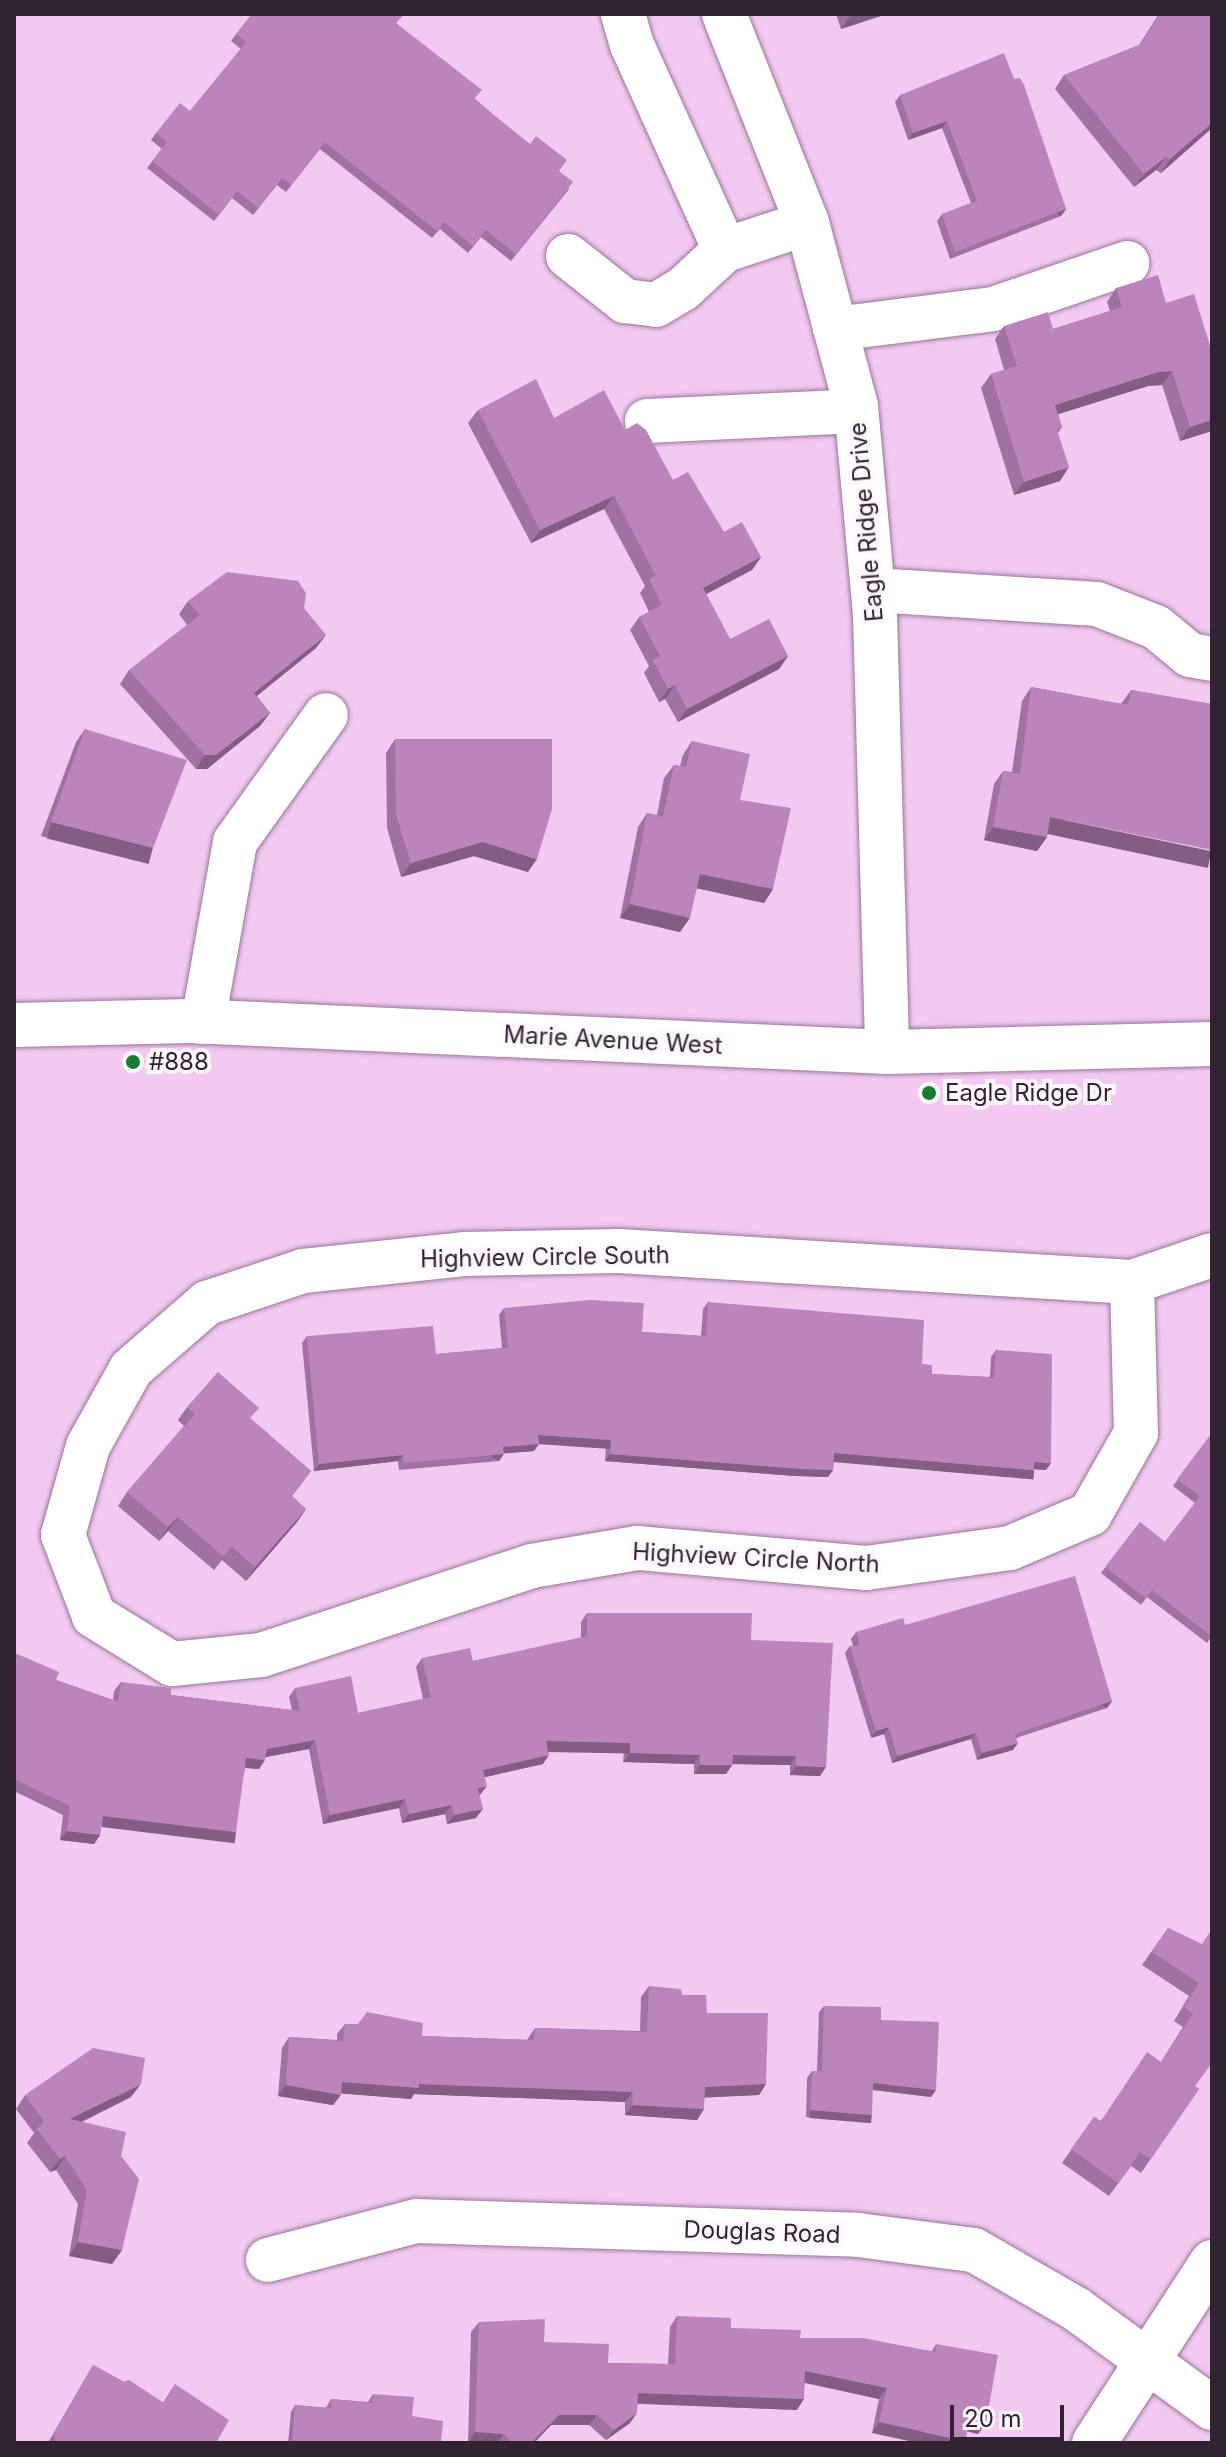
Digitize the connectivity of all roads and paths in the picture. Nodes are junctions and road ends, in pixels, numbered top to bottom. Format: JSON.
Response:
{"nodes":[{"id":1,"x":623,"y":14,"type":"edge"},
{"id":2,"x":724,"y":14,"type":"edge"},
{"id":3,"x":807,"y":223,"type":"junction"},
{"id":4,"x":725,"y":250,"type":"junction"},
{"id":5,"x":568,"y":256,"type":"dead end"},
{"id":6,"x":1127,"y":263,"type":"dead end"},
{"id":7,"x":835,"y":329,"type":"junction"},
{"id":8,"x":856,"y":411,"type":"junction"},
{"id":9,"x":647,"y":421,"type":"dead end"},
{"id":10,"x":873,"y":590,"type":"junction"},
{"id":11,"x":1212,"y":659,"type":"edge"},
{"id":12,"x":326,"y":715,"type":"dead end"},
{"id":13,"x":203,"y":1022,"type":"junction"},
{"id":14,"x":14,"y":1025,"type":"edge"},
{"id":15,"x":1212,"y":1044,"type":"edge"},
{"id":16,"x":887,"y":1052,"type":"junction"},
{"id":17,"x":1212,"y":1255,"type":"edge"},
{"id":18,"x":1132,"y":1282,"type":"junction"},
{"id":19,"x":63,"y":1535,"type":"joint"},
{"id":20,"x":268,"y":2260,"type":"dead end"},
{"id":21,"x":1212,"y":2262,"type":"edge"},
{"id":22,"x":1148,"y":2360,"type":"junction"},
{"id":23,"x":1212,"y":2408,"type":"edge"},
{"id":24,"x":1094,"y":2443,"type":"edge"}],
"edges":[{"from":1,"to":4,"type":"street"},
{"from":2,"to":3,"type":"street","name":"Eagle Ridge Drive"},
{"from":3,"to":4,"type":"street"},
{"from":3,"to":7,"type":"street","name":"Eagle Ridge Drive"},
{"from":4,"to":5,"type":"street"},
{"from":6,"to":7,"type":"street"},
{"from":7,"to":8,"type":"street","name":"Eagle Ridge Drive"},
{"from":8,"to":9,"type":"street"},
{"from":8,"to":10,"type":"street","name":"Eagle Ridge Drive"},
{"from":10,"to":11,"type":"street"},
{"from":10,"to":16,"type":"street","name":"Eagle Ridge Drive"},
{"from":12,"to":13,"type":"street"},
{"from":13,"to":14,"type":"street","name":"Marie Avenue West"},
{"from":13,"to":16,"type":"street","name":"Marie Avenue West"},
{"from":15,"to":16,"type":"street","name":"Marie Avenue West"},
{"from":17,"to":18,"type":"street","name":"Highview Circle South"},
{"from":18,"to":19,"type":"street","name":"Highview Circle South"},
{"from":18,"to":19,"type":"street","name":"Highview Circle North"},
{"from":20,"to":22,"type":"street","name":"Douglas Road"},
{"from":21,"to":22,"type":"street"},
{"from":22,"to":23,"type":"street","name":"Douglas Road"},
{"from":22,"to":24,"type":"street"}]}
